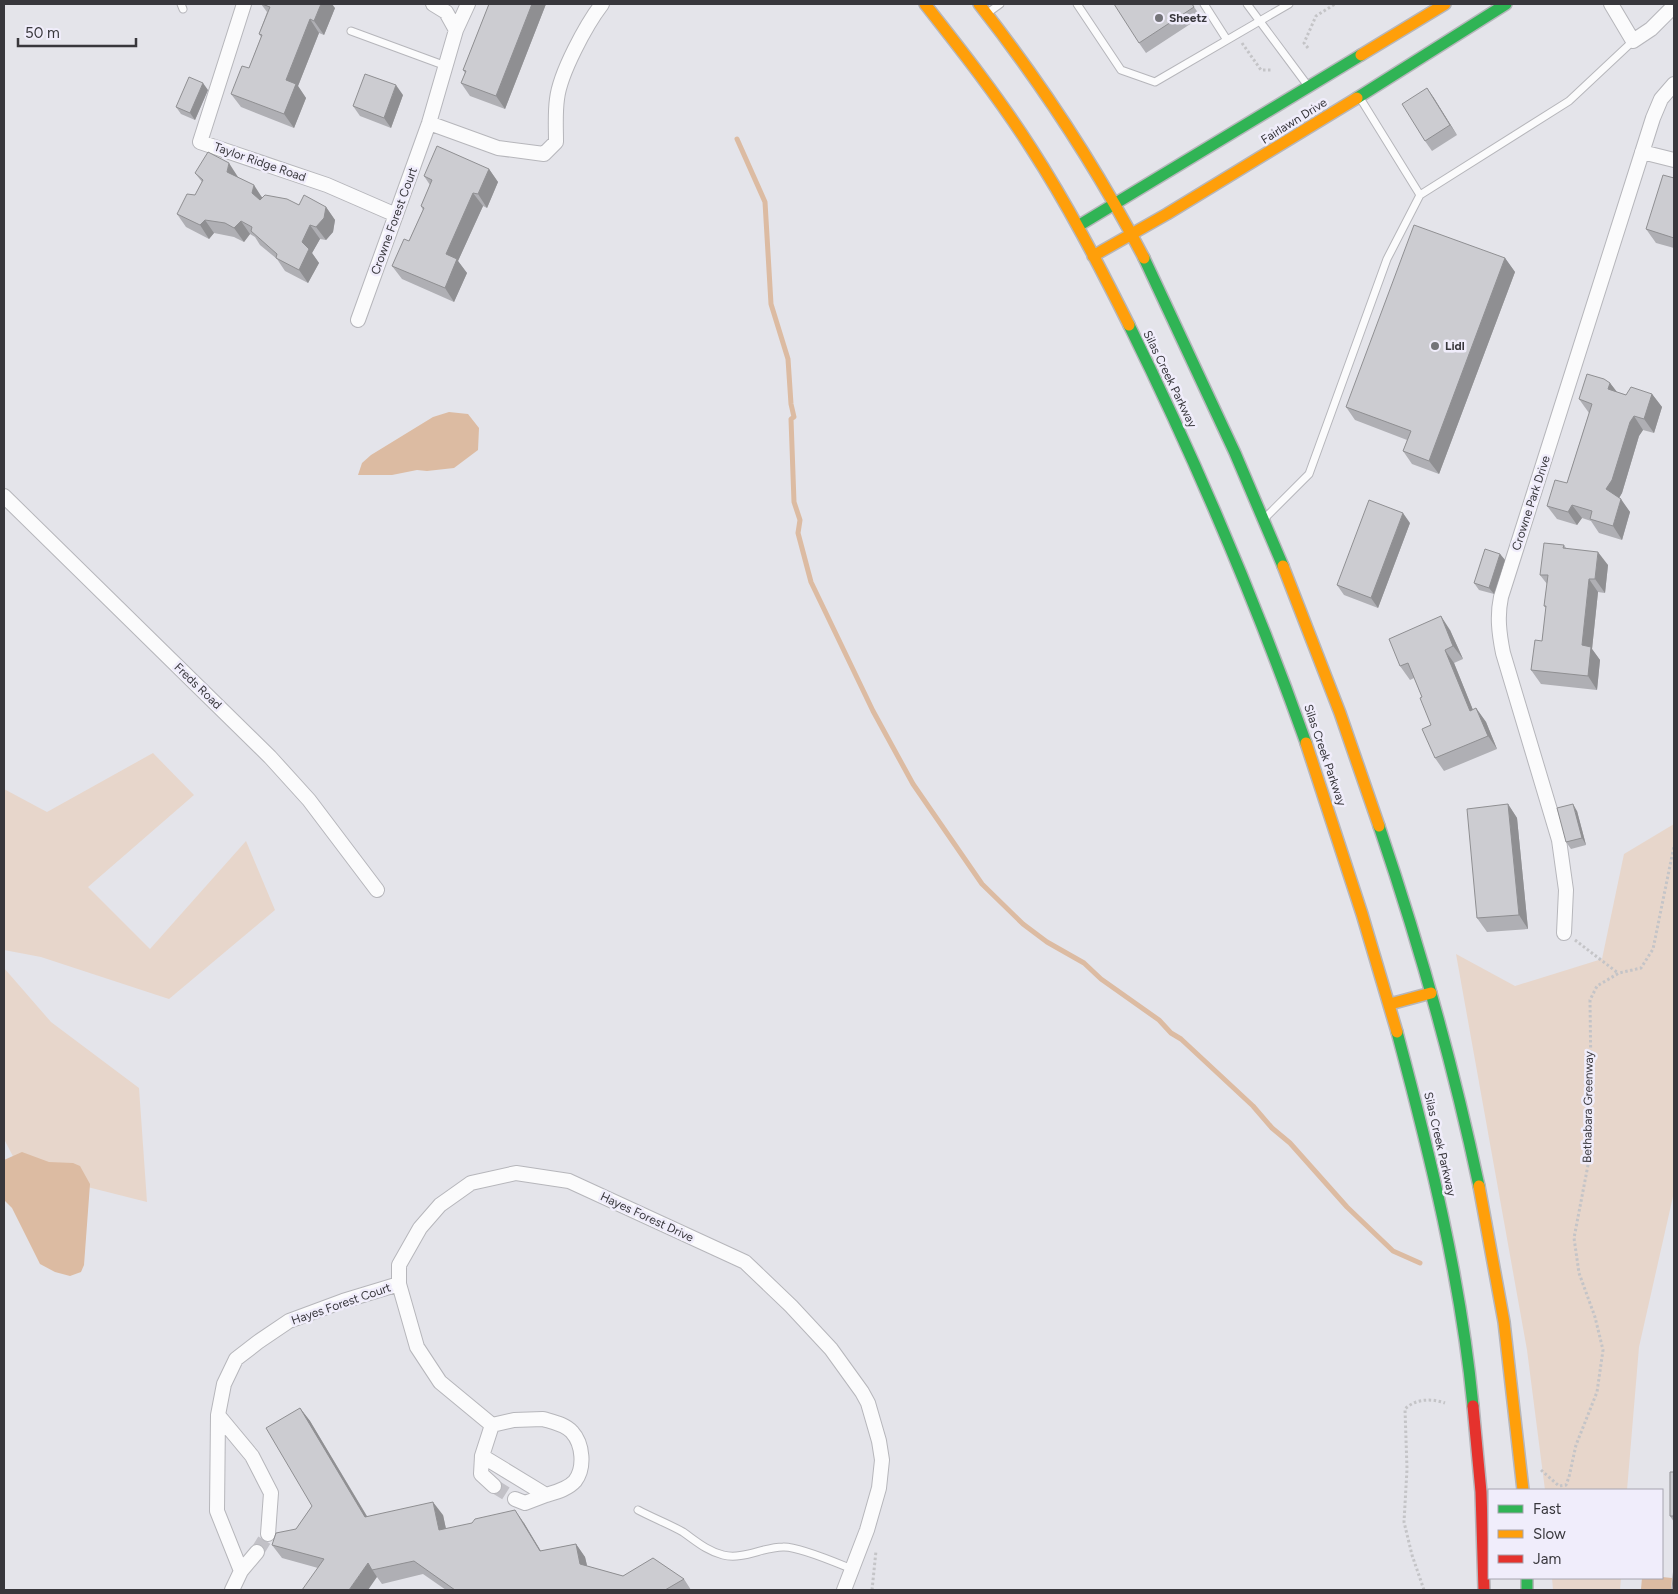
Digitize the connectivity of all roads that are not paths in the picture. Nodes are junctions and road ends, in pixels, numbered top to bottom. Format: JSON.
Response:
{"nodes":[{"id":1,"x":244,"y":4,"type":"edge"},
{"id":2,"x":433,"y":4,"type":"edge"},
{"id":3,"x":468,"y":4,"type":"edge"},
{"id":4,"x":602,"y":4,"type":"edge"},
{"id":5,"x":925,"y":4,"type":"edge"},
{"id":6,"x":980,"y":4,"type":"edge"},
{"id":7,"x":1000,"y":4,"type":"edge"},
{"id":8,"x":1077,"y":4,"type":"edge"},
{"id":9,"x":1204,"y":4,"type":"edge"},
{"id":10,"x":1247,"y":4,"type":"edge"},
{"id":11,"x":1289,"y":4,"type":"edge"},
{"id":12,"x":1445,"y":4,"type":"edge"},
{"id":13,"x":1506,"y":4,"type":"edge"},
{"id":14,"x":1611,"y":4,"type":"edge"},
{"id":15,"x":1674,"y":6,"type":"edge"},
{"id":16,"x":987,"y":14,"type":"junction"},
{"id":17,"x":1259,"y":20,"type":"junction"},
{"id":18,"x":456,"y":30,"type":"junction"},
{"id":19,"x":351,"y":31,"type":"dead end"},
{"id":20,"x":1227,"y":40,"type":"junction"},
{"id":21,"x":1633,"y":41,"type":"junction"},
{"id":22,"x":446,"y":66,"type":"junction"},
{"id":23,"x":1674,"y":84,"type":"edge"},
{"id":24,"x":1309,"y":87,"type":"junction"},
{"id":25,"x":1359,"y":97,"type":"junction"},
{"id":26,"x":429,"y":123,"type":"junction"},
{"id":27,"x":1642,"y":152,"type":"junction"},
{"id":28,"x":1674,"y":160,"type":"edge"},
{"id":29,"x":1420,"y":195,"type":"junction"},
{"id":30,"x":1114,"y":204,"type":"junction"},
{"id":31,"x":396,"y":215,"type":"junction"},
{"id":32,"x":1078,"y":226,"type":"junction"},
{"id":33,"x":1132,"y":236,"type":"junction"},
{"id":34,"x":1093,"y":256,"type":"junction"},
{"id":35,"x":358,"y":320,"type":"dead end"},
{"id":36,"x":4,"y":496,"type":"edge"},
{"id":37,"x":1264,"y":519,"type":"junction"},
{"id":38,"x":377,"y":890,"type":"dead end"},
{"id":39,"x":1564,"y":933,"type":"road end"},
{"id":40,"x":1431,"y":993,"type":"junction"},
{"id":41,"x":1390,"y":1004,"type":"junction"},
{"id":42,"x":399,"y":1284,"type":"junction"},
{"id":43,"x":218,"y":1415,"type":"junction"},
{"id":44,"x":492,"y":1425,"type":"junction"},
{"id":45,"x":482,"y":1456,"type":"junction"},
{"id":46,"x":494,"y":1486,"type":"tunnel mouth"},
{"id":47,"x":1523,"y":1489,"type":"edge"},
{"id":48,"x":546,"y":1495,"type":"junction"},
{"id":49,"x":515,"y":1499,"type":"tunnel mouth"},
{"id":50,"x":638,"y":1510,"type":"dead end"},
{"id":51,"x":268,"y":1534,"type":"tunnel mouth"},
{"id":52,"x":257,"y":1552,"type":"tunnel mouth"},
{"id":53,"x":852,"y":1569,"type":"junction"},
{"id":54,"x":241,"y":1571,"type":"junction"},
{"id":55,"x":232,"y":1590,"type":"edge"},
{"id":56,"x":844,"y":1590,"type":"edge"},
{"id":57,"x":1484,"y":1590,"type":"edge"}],
"edges":[{"from":1,"to":31,"type":"street","name":"Taylor Ridge Road"},
{"from":2,"to":18,"type":"street"},
{"from":3,"to":18,"type":"street","name":"Crowne Forest Court"},
{"from":4,"to":26,"type":"street"},
{"from":5,"to":32,"type":"main road","name":"Silas Creek Parkway"},
{"from":6,"to":16,"type":"main road"},
{"from":7,"to":16,"type":"lane"},
{"from":8,"to":20,"type":"lane"},
{"from":9,"to":20,"type":"lane"},
{"from":10,"to":17,"type":"lane"},
{"from":11,"to":17,"type":"lane"},
{"from":12,"to":24,"type":"main road","name":"Fairlawn Drive"},
{"from":13,"to":25,"type":"main road","name":"Fairlawn Drive"},
{"from":14,"to":21,"type":"street"},
{"from":15,"to":21,"type":"street"},
{"from":16,"to":30,"type":"main road"},
{"from":17,"to":20,"type":"lane"},
{"from":17,"to":24,"type":"lane"},
{"from":18,"to":22,"type":"street","name":"Crowne Forest Court"},
{"from":19,"to":22,"type":"lane"},
{"from":21,"to":29,"type":"lane"},
{"from":22,"to":26,"type":"street","name":"Crowne Forest Court"},
{"from":23,"to":27,"type":"street","name":"Crowne Park Drive"},
{"from":24,"to":30,"type":"main road","name":"Fairlawn Drive"},
{"from":25,"to":29,"type":"lane"},
{"from":25,"to":33,"type":"main road","name":"Fairlawn Drive"},
{"from":26,"to":31,"type":"street","name":"Crowne Forest Court"},
{"from":27,"to":28,"type":"street"},
{"from":27,"to":39,"type":"street","name":"Crowne Park Drive"},
{"from":29,"to":37,"type":"lane"},
{"from":30,"to":32,"type":"main road","name":"Fairlawn Drive"},
{"from":30,"to":33,"type":"main road"},
{"from":31,"to":35,"type":"street","name":"Crowne Forest Court"},
{"from":32,"to":34,"type":"main road","name":"Silas Creek Parkway"},
{"from":33,"to":34,"type":"main road","name":"Fairlawn Drive"},
{"from":33,"to":37,"type":"main road"},
{"from":34,"to":41,"type":"main road","name":"Silas Creek Parkway"},
{"from":36,"to":38,"type":"street","name":"Freds Road"},
{"from":37,"to":40,"type":"main road"},
{"from":40,"to":41,"type":"main road"},
{"from":40,"to":47,"type":"main road"},
{"from":41,"to":57,"type":"main road","name":"Silas Creek Parkway"},
{"from":42,"to":43,"type":"street","name":"Hayes Forest Court"},
{"from":42,"to":44,"type":"street","name":"Hayes Forest Drive"},
{"from":42,"to":53,"type":"street","name":"Hayes Forest Drive"},
{"from":43,"to":51,"type":"street"},
{"from":43,"to":54,"type":"street","name":"Hayes Forest Court"},
{"from":44,"to":45,"type":"street"},
{"from":44,"to":48,"type":"street"},
{"from":45,"to":46,"type":"street"},
{"from":45,"to":48,"type":"street"},
{"from":48,"to":49,"type":"street"},
{"from":50,"to":53,"type":"lane"},
{"from":52,"to":54,"type":"street"},
{"from":53,"to":56,"type":"street","name":"Hayes Forest Drive"},
{"from":54,"to":55,"type":"street"}]}
